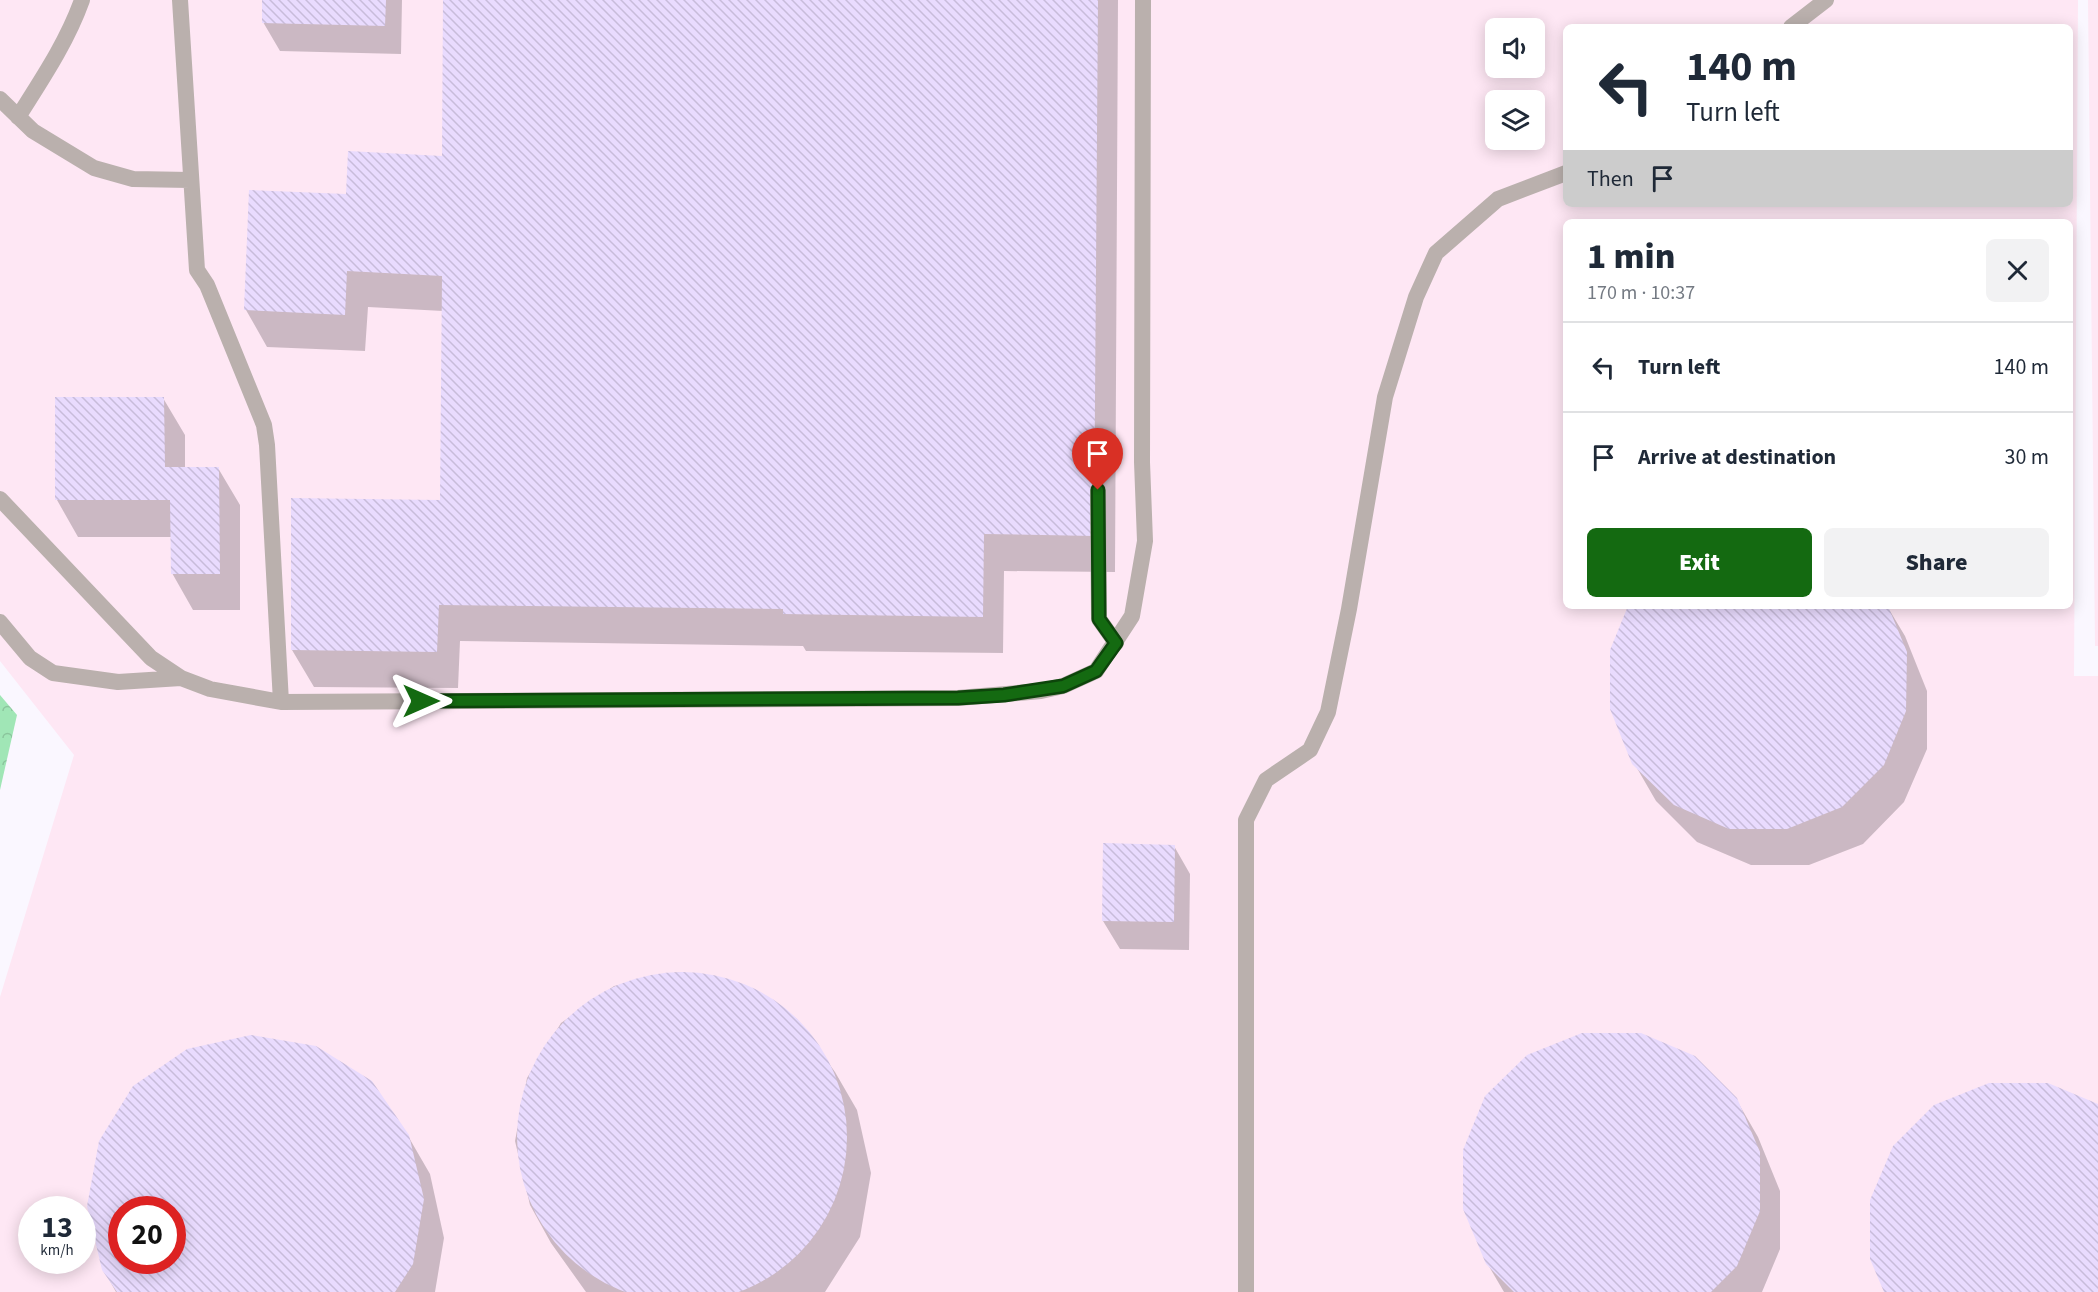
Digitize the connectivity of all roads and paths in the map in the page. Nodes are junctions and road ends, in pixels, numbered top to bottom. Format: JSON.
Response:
{"nodes":[{"id":1,"x":82,"y":0,"type":"edge"},
{"id":2,"x":180,"y":0,"type":"edge"},
{"id":3,"x":1143,"y":0,"type":"edge"},
{"id":4,"x":1826,"y":0,"type":"edge"},
{"id":5,"x":1795,"y":24,"type":"edge"},
{"id":6,"x":0,"y":99,"type":"edge"},
{"id":7,"x":18,"y":117,"type":"junction"},
{"id":8,"x":1563,"y":174,"type":"edge"},
{"id":9,"x":190,"y":180,"type":"junction"},
{"id":10,"x":1098,"y":490,"type":"dead end"},
{"id":11,"x":0,"y":499,"type":"edge"},
{"id":12,"x":0,"y":622,"type":"edge"},
{"id":13,"x":1116,"y":643,"type":"junction"},
{"id":14,"x":181,"y":678,"type":"junction"},
{"id":15,"x":281,"y":702,"type":"junction"},
{"id":16,"x":1246,"y":1292,"type":"edge"}],
"edges":[{"from":1,"to":7,"type":"lane"},
{"from":2,"to":9,"type":"lane"},
{"from":3,"to":13,"type":"lane"},
{"from":4,"to":5,"type":"lane"},
{"from":6,"to":7,"type":"lane"},
{"from":7,"to":9,"type":"lane"},
{"from":8,"to":16,"type":"lane"},
{"from":9,"to":15,"type":"lane"},
{"from":10,"to":13,"type":"lane"},
{"from":11,"to":14,"type":"lane"},
{"from":12,"to":14,"type":"lane"},
{"from":13,"to":15,"type":"lane"},
{"from":14,"to":15,"type":"lane"}]}
